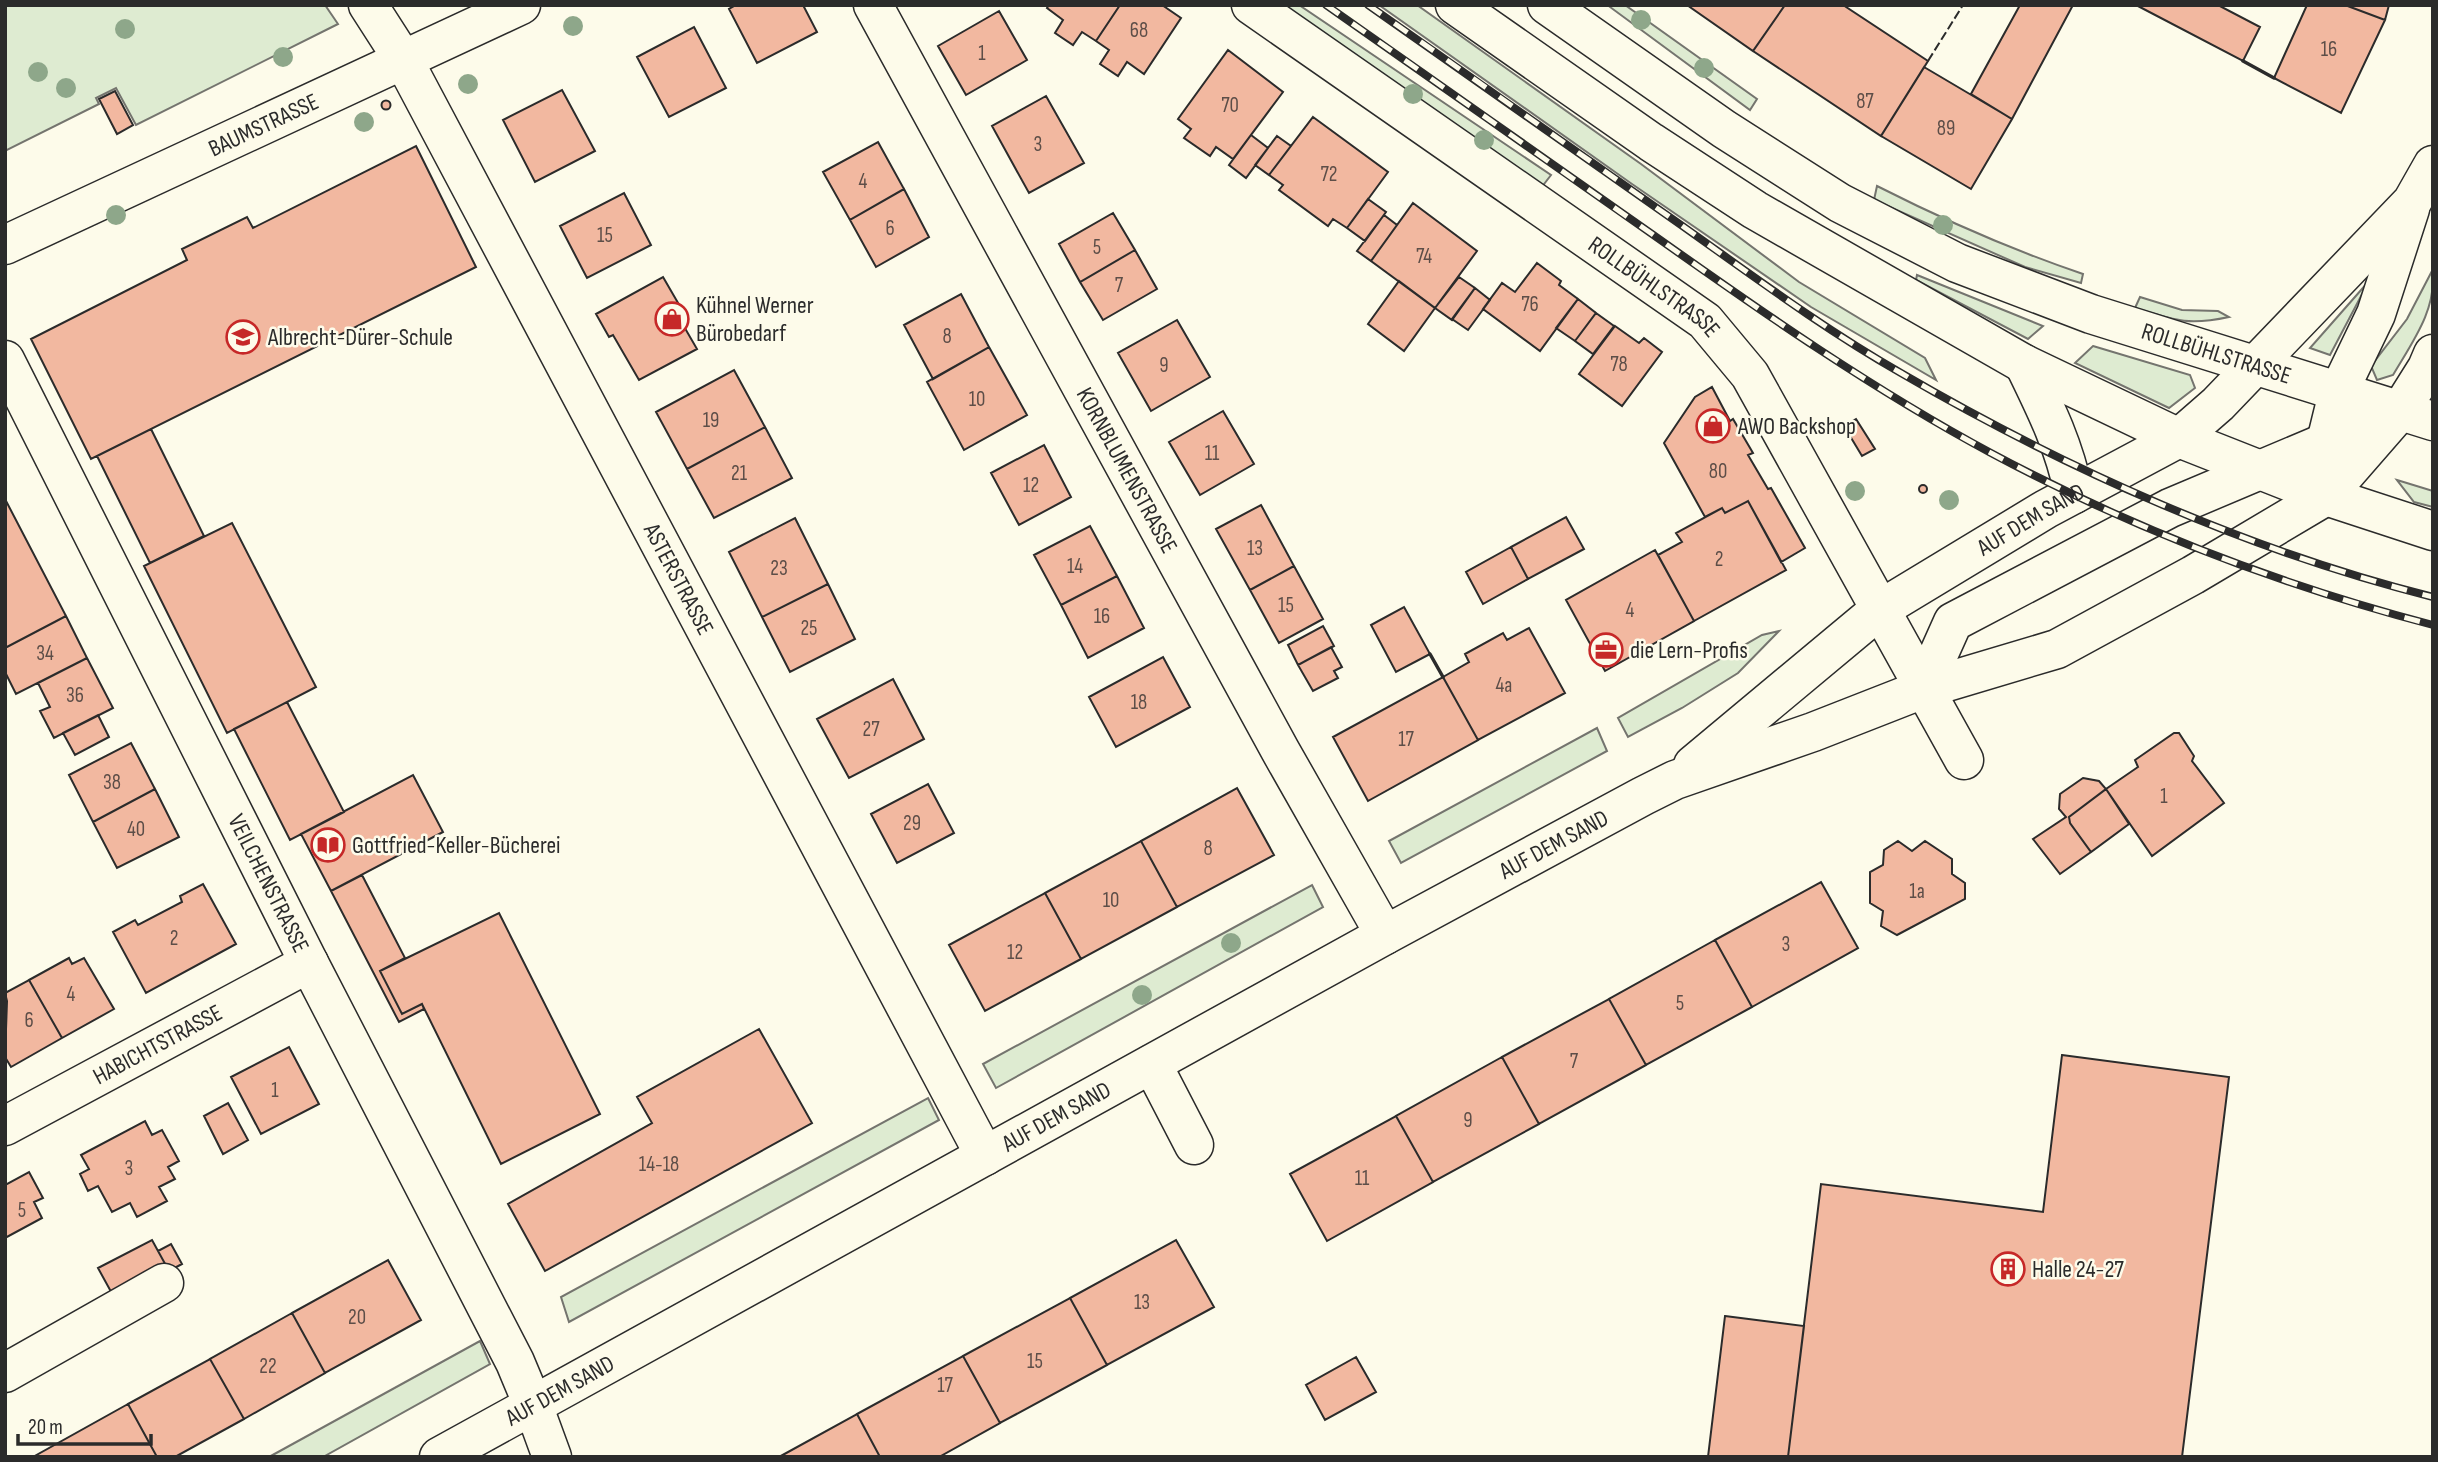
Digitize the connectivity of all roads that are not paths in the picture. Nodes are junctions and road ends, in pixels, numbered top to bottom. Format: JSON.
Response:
{"nodes":[{"id":1,"x":368,"y":5,"type":"edge"},
{"id":2,"x":521,"y":5,"type":"edge"},
{"id":3,"x":873,"y":5,"type":"edge"},
{"id":4,"x":1251,"y":5,"type":"edge"},
{"id":5,"x":1455,"y":5,"type":"edge"},
{"id":6,"x":1547,"y":5,"type":"edge"},
{"id":7,"x":404,"y":61,"type":"junction"},
{"id":8,"x":2433,"y":165,"type":"edge"},
{"id":9,"x":2412,"y":202,"type":"junction"},
{"id":10,"x":5,"y":245,"type":"edge"},
{"id":11,"x":2433,"y":354,"type":"edge"},
{"id":12,"x":5,"y":360,"type":"edge"},
{"id":13,"x":2254,"y":364,"type":"junction"},
{"id":14,"x":2024,"y":365,"type":"junction"},
{"id":15,"x":2338,"y":393,"type":"junction"},
{"id":16,"x":2416,"y":416,"type":"edge"},
{"id":17,"x":2179,"y":438,"type":"junction"},
{"id":18,"x":2326,"y":442,"type":"junction"},
{"id":19,"x":2259,"y":470,"type":"junction"},
{"id":20,"x":2074,"y":495,"type":"junction"},
{"id":21,"x":2326,"y":496,"type":"junction"},
{"id":22,"x":2433,"y":531,"type":"edge"},
{"id":23,"x":1879,"y":610,"type":"junction"},
{"id":24,"x":1923,"y":689,"type":"junction"},
{"id":25,"x":1964,"y":761,"type":"dead end"},
{"id":26,"x":1675,"y":780,"type":"junction"},
{"id":27,"x":1385,"y":935,"type":"junction"},
{"id":28,"x":309,"y":962,"type":"junction"},
{"id":29,"x":1152,"y":1064,"type":"junction"},
{"id":30,"x":5,"y":1126,"type":"edge"},
{"id":31,"x":1195,"y":1145,"type":"dead end"},
{"id":32,"x":985,"y":1156,"type":"junction"},
{"id":33,"x":164,"y":1283,"type":"dead end"},
{"id":34,"x":5,"y":1373,"type":"edge"},
{"id":35,"x":533,"y":1405,"type":"junction"},
{"id":36,"x":439,"y":1457,"type":"edge"},
{"id":37,"x":551,"y":1457,"type":"edge"}],
"edges":[{"from":1,"to":7,"type":"street","name":"ASTERSTRASSE"},
{"from":2,"to":7,"type":"street","name":"BAUMSTRASSE"},
{"from":3,"to":27,"type":"street","name":"KORNBLUMENSTRASSE"},
{"from":4,"to":23,"type":"street","name":"ROLLBÜHLSTRASSE"},
{"from":5,"to":14,"type":"street"},
{"from":6,"to":13,"type":"street","name":"ROLLBÜHLSTRASSE"},
{"from":7,"to":10,"type":"street","name":"BAUMSTRASSE"},
{"from":7,"to":32,"type":"street","name":"ASTERSTRASSE"},
{"from":8,"to":9,"type":"street"},
{"from":9,"to":13,"type":"street","name":"AUF DEM SAND"},
{"from":9,"to":15,"type":"street"},
{"from":11,"to":16,"type":"street","name":"AUF DEM SAND"},
{"from":12,"to":28,"type":"street","name":"VEILCHENSTRASSE"},
{"from":13,"to":15,"type":"street","name":"ROLLBÜHLSTRASSE"},
{"from":13,"to":17,"type":"street","name":"AUF DEM SAND"},
{"from":14,"to":17,"type":"street"},
{"from":14,"to":20,"type":"street"},
{"from":15,"to":16,"type":"street","name":"ROLLBÜHLSTRASSE"},
{"from":15,"to":18,"type":"street"},
{"from":16,"to":18,"type":"street"},
{"from":16,"to":21,"type":"street","name":"AUF DEM SAND"},
{"from":17,"to":19,"type":"street"},
{"from":17,"to":20,"type":"street","name":"AUF DEM SAND"},
{"from":18,"to":19,"type":"street"},
{"from":18,"to":21,"type":"street"},
{"from":19,"to":21,"type":"street"},
{"from":19,"to":24,"type":"street"},
{"from":20,"to":23,"type":"street","name":"AUF DEM SAND"},
{"from":21,"to":22,"type":"street"},
{"from":21,"to":24,"type":"street","name":"AUF DEM SAND"},
{"from":23,"to":24,"type":"street","name":"ROLLBÜHLSTRASSE"},
{"from":23,"to":26,"type":"street","name":"AUF DEM SAND"},
{"from":24,"to":25,"type":"street","name":"ROLLBÜHLSTRASSE"},
{"from":24,"to":26,"type":"street","name":"AUF DEM SAND"},
{"from":26,"to":27,"type":"street","name":"AUF DEM SAND"},
{"from":27,"to":29,"type":"street","name":"AUF DEM SAND"},
{"from":28,"to":30,"type":"street","name":"HABICHTSTRASSE"},
{"from":28,"to":35,"type":"street","name":"VEILCHENSTRASSE"},
{"from":29,"to":31,"type":"street"},
{"from":29,"to":32,"type":"street","name":"AUF DEM SAND"},
{"from":32,"to":35,"type":"street","name":"AUF DEM SAND"},
{"from":33,"to":34,"type":"street"},
{"from":35,"to":36,"type":"street","name":"AUF DEM SAND"},
{"from":35,"to":37,"type":"street","name":"VEILCHENSTRASSE"}]}
